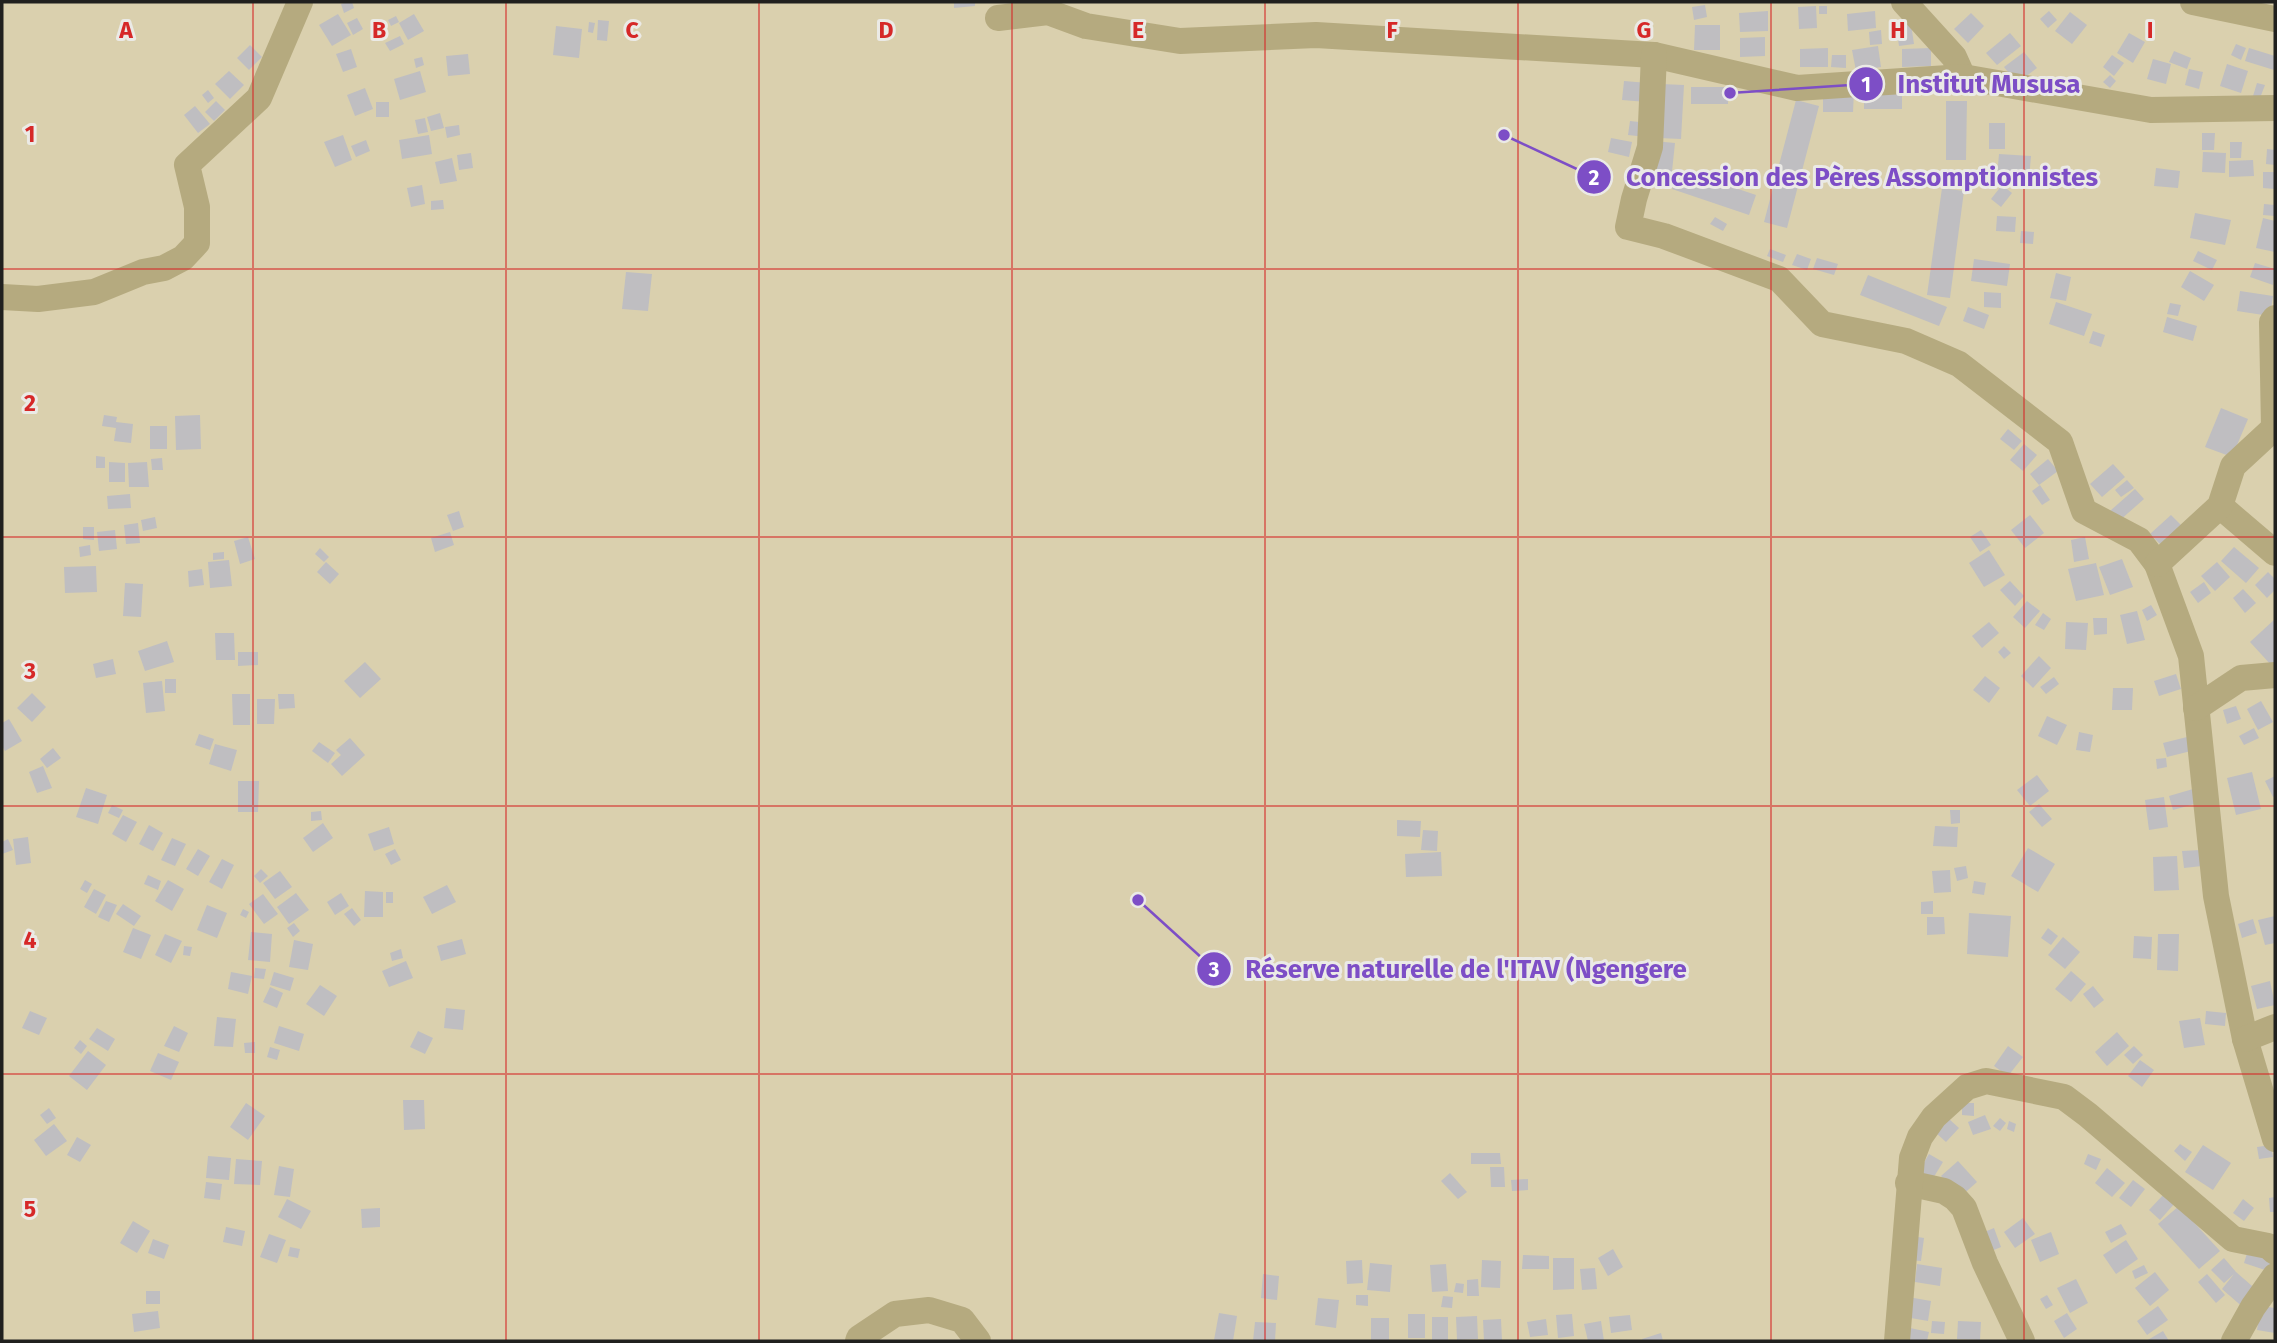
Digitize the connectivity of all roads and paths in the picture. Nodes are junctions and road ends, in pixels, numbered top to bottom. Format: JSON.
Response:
{"nodes":[{"id":1,"x":300,"y":2,"type":"edge"},
{"id":2,"x":1904,"y":2,"type":"edge"},
{"id":3,"x":2193,"y":2,"type":"edge"},
{"id":4,"x":998,"y":18,"type":"dead end"},
{"id":5,"x":2275,"y":19,"type":"edge"},
{"id":6,"x":1654,"y":55,"type":"junction"},
{"id":7,"x":1963,"y":77,"type":"junction"},
{"id":8,"x":2274,"y":104,"type":"edge"},
{"id":9,"x":2,"y":297,"type":"edge"},
{"id":10,"x":2275,"y":318,"type":"edge"},
{"id":11,"x":2220,"y":506,"type":"junction"},
{"id":12,"x":2275,"y":553,"type":"edge"},
{"id":13,"x":2157,"y":564,"type":"junction"},
{"id":14,"x":2275,"y":675,"type":"edge"},
{"id":15,"x":2196,"y":708,"type":"junction"},
{"id":16,"x":2275,"y":1027,"type":"edge"},
{"id":17,"x":2245,"y":1039,"type":"junction"},
{"id":18,"x":2275,"y":1139,"type":"edge"},
{"id":19,"x":1908,"y":1183,"type":"junction"},
{"id":20,"x":2275,"y":1252,"type":"edge"},
{"id":21,"x":2275,"y":1276,"type":"edge"},
{"id":22,"x":858,"y":1341,"type":"edge"},
{"id":23,"x":978,"y":1341,"type":"edge"},
{"id":24,"x":1897,"y":1341,"type":"edge"},
{"id":25,"x":2022,"y":1341,"type":"edge"},
{"id":26,"x":2234,"y":1341,"type":"edge"}],
"edges":[{"from":1,"to":9,"type":"street"},
{"from":2,"to":7,"type":"street"},
{"from":3,"to":5,"type":"street"},
{"from":4,"to":6,"type":"street"},
{"from":6,"to":7,"type":"street"},
{"from":6,"to":13,"type":"street"},
{"from":7,"to":8,"type":"street"},
{"from":10,"to":11,"type":"street"},
{"from":11,"to":12,"type":"street"},
{"from":11,"to":13,"type":"street"},
{"from":13,"to":15,"type":"street"},
{"from":14,"to":15,"type":"street"},
{"from":15,"to":17,"type":"street"},
{"from":16,"to":17,"type":"street"},
{"from":17,"to":18,"type":"street"},
{"from":19,"to":20,"type":"street"},
{"from":19,"to":24,"type":"street"},
{"from":19,"to":25,"type":"street"},
{"from":21,"to":26,"type":"street"},
{"from":22,"to":23,"type":"street"}]}
